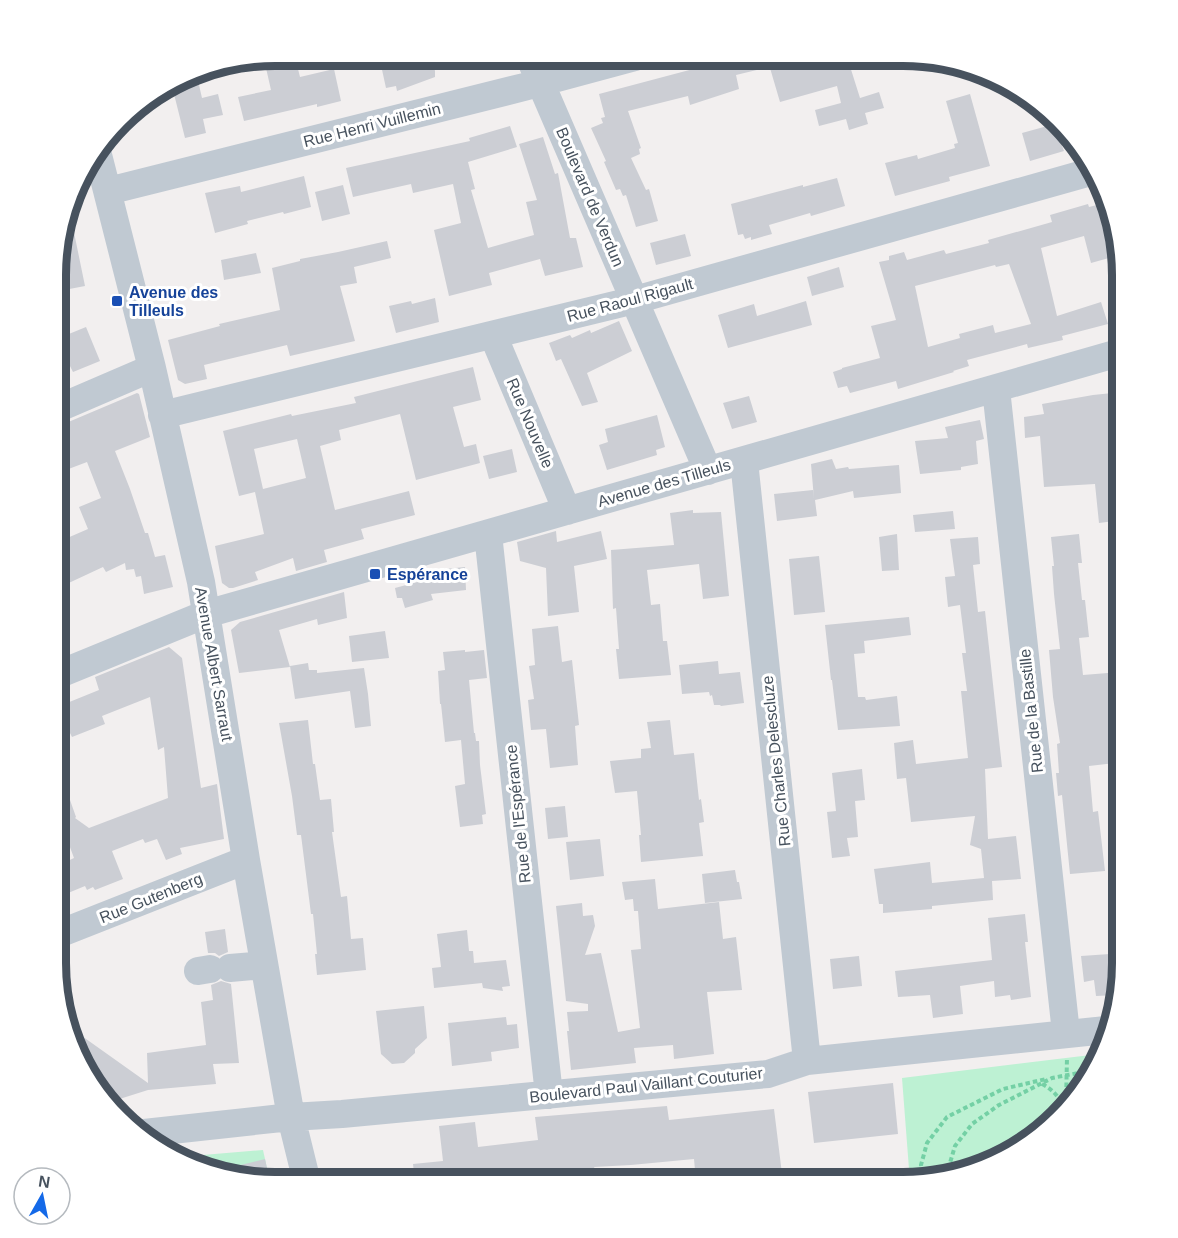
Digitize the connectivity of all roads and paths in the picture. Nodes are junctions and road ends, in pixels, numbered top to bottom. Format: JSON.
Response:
{"nodes":[{"id":1,"x":533,"y":66,"type":"edge"},
{"id":2,"x":602,"y":66,"type":"edge"},
{"id":3,"x":540,"y":83,"type":"junction"},
{"id":4,"x":100,"y":162,"type":"edge"},
{"id":5,"x":1085,"y":174,"type":"edge"},
{"id":6,"x":108,"y":191,"type":"junction"},
{"id":7,"x":635,"y":300,"type":"junction"},
{"id":8,"x":493,"y":335,"type":"junction"},
{"id":9,"x":1112,"y":355,"type":"edge"},
{"id":10,"x":152,"y":368,"type":"junction"},
{"id":11,"x":996,"y":389,"type":"junction"},
{"id":12,"x":66,"y":405,"type":"edge"},
{"id":13,"x":162,"y":415,"type":"junction"},
{"id":14,"x":744,"y":460,"type":"junction"},
{"id":15,"x":708,"y":471,"type":"junction"},
{"id":16,"x":567,"y":511,"type":"junction"},
{"id":17,"x":488,"y":534,"type":"junction"},
{"id":18,"x":206,"y":614,"type":"junction"},
{"id":19,"x":66,"y":671,"type":"edge"},
{"id":20,"x":246,"y":860,"type":"junction"},
{"id":21,"x":66,"y":931,"type":"edge"},
{"id":22,"x":264,"y":965,"type":"junction"},
{"id":23,"x":212,"y":969,"type":"dead end"},
{"id":24,"x":1101,"y":1030,"type":"edge"},
{"id":25,"x":1066,"y":1033,"type":"junction"},
{"id":26,"x":807,"y":1061,"type":"junction"},
{"id":27,"x":1081,"y":1072,"type":"edge"},
{"id":28,"x":1066,"y":1075,"type":"junction"},
{"id":29,"x":1052,"y":1078,"type":"junction"},
{"id":30,"x":1041,"y":1084,"type":"junction"},
{"id":31,"x":549,"y":1095,"type":"junction"},
{"id":32,"x":1065,"y":1095,"type":"edge"},
{"id":33,"x":1061,"y":1100,"type":"edge"},
{"id":34,"x":291,"y":1117,"type":"junction"},
{"id":35,"x":153,"y":1132,"type":"edge"},
{"id":36,"x":949,"y":1167,"type":"edge"},
{"id":37,"x":922,"y":1171,"type":"edge"},
{"id":38,"x":304,"y":1172,"type":"edge"}],
"edges":[{"from":1,"to":3,"type":"street","name":"Boulevard de Verdun"},
{"from":2,"to":3,"type":"street","name":"Rue Henri Vuillemin"},
{"from":3,"to":6,"type":"street","name":"Rue Henri Vuillemin"},
{"from":3,"to":7,"type":"street","name":"Boulevard de Verdun"},
{"from":4,"to":6,"type":"street","name":"Avenue Albert Sarraut"},
{"from":5,"to":7,"type":"street","name":"Rue Raoul Rigault"},
{"from":6,"to":10,"type":"street","name":"Avenue Albert Sarraut"},
{"from":7,"to":8,"type":"street","name":"Rue Raoul Rigault"},
{"from":7,"to":15,"type":"street","name":"Boulevard de Verdun"},
{"from":8,"to":13,"type":"street","name":"Rue Raoul Rigault"},
{"from":8,"to":16,"type":"street","name":"Rue Nouvelle"},
{"from":9,"to":11,"type":"street","name":"Avenue des Tilleuls"},
{"from":10,"to":12,"type":"street"},
{"from":10,"to":13,"type":"street","name":"Avenue Albert Sarraut"},
{"from":11,"to":14,"type":"street","name":"Avenue des Tilleuls"},
{"from":11,"to":25,"type":"street","name":"Rue de la Bastille"},
{"from":13,"to":18,"type":"street","name":"Avenue Albert Sarraut"},
{"from":14,"to":15,"type":"street","name":"Avenue des Tilleuls"},
{"from":14,"to":26,"type":"street","name":"Rue Charles Delescluze"},
{"from":15,"to":16,"type":"street","name":"Avenue des Tilleuls"},
{"from":16,"to":17,"type":"street","name":"Avenue des Tilleuls"},
{"from":17,"to":18,"type":"street","name":"Avenue des Tilleuls"},
{"from":17,"to":31,"type":"street","name":"Rue de l'Espérance"},
{"from":18,"to":19,"type":"street","name":"Avenue des Tilleuls"},
{"from":18,"to":20,"type":"street","name":"Avenue Albert Sarraut"},
{"from":20,"to":21,"type":"street","name":"Rue Gutenberg"},
{"from":20,"to":22,"type":"street","name":"Avenue Albert Sarraut"},
{"from":22,"to":23,"type":"street"},
{"from":22,"to":34,"type":"street","name":"Avenue Albert Sarraut"},
{"from":24,"to":25,"type":"street","name":"Boulevard Paul Vaillant Couturier"},
{"from":25,"to":26,"type":"street","name":"Boulevard Paul Vaillant Couturier"},
{"from":25,"to":28,"type":"path"},
{"from":26,"to":31,"type":"street","name":"Boulevard Paul Vaillant Couturier"},
{"from":27,"to":28,"type":"path"},
{"from":28,"to":29,"type":"path"},
{"from":28,"to":32,"type":"path"},
{"from":29,"to":30,"type":"path"},
{"from":29,"to":37,"type":"path"},
{"from":30,"to":33,"type":"path"},
{"from":30,"to":36,"type":"path"},
{"from":31,"to":34,"type":"street","name":"Boulevard Paul Vaillant Couturier"},
{"from":34,"to":35,"type":"street","name":"Boulevard Paul Vaillant Couturier"},
{"from":34,"to":38,"type":"street","name":"Avenue Albert Sarraut"}]}
